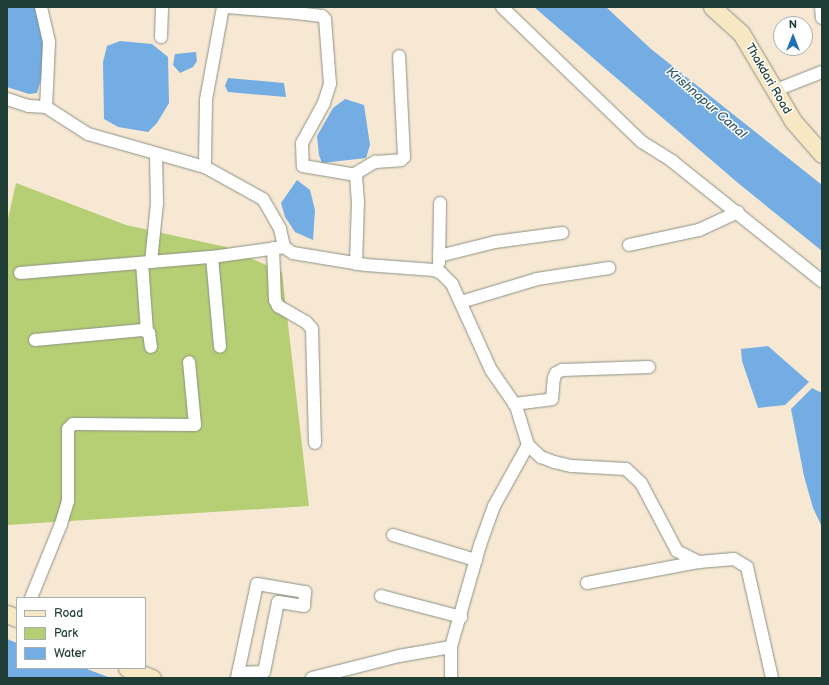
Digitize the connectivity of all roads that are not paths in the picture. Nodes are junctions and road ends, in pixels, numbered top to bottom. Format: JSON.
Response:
{"nodes":[{"id":1,"x":41,"y":7,"type":"edge"},
{"id":2,"x":162,"y":7,"type":"edge"},
{"id":3,"x":223,"y":7,"type":"edge"},
{"id":4,"x":227,"y":7,"type":"edge"},
{"id":5,"x":502,"y":7,"type":"edge"},
{"id":6,"x":712,"y":7,"type":"edge"},
{"id":7,"x":821,"y":7,"type":"edge"},
{"id":8,"x":298,"y":10,"type":"edge"},
{"id":9,"x":822,"y":18,"type":"edge"},
{"id":10,"x":161,"y":37,"type":"dead end"},
{"id":11,"x":400,"y":56,"type":"dead end"},
{"id":12,"x":822,"y":72,"type":"edge"},
{"id":13,"x":776,"y":90,"type":"junction"},
{"id":14,"x":7,"y":99,"type":"edge"},
{"id":15,"x":46,"y":107,"type":"junction"},
{"id":16,"x":822,"y":154,"type":"edge"},
{"id":17,"x":156,"y":155,"type":"junction"},
{"id":18,"x":205,"y":167,"type":"junction"},
{"id":19,"x":352,"y":175,"type":"junction"},
{"id":20,"x":440,"y":203,"type":"dead end"},
{"id":21,"x":738,"y":212,"type":"junction"},
{"id":22,"x":562,"y":233,"type":"dead end"},
{"id":23,"x":628,"y":245,"type":"dead end"},
{"id":24,"x":278,"y":248,"type":"junction"},
{"id":25,"x":439,"y":256,"type":"junction"},
{"id":26,"x":212,"y":257,"type":"junction"},
{"id":27,"x":147,"y":262,"type":"junction"},
{"id":28,"x":356,"y":264,"type":"junction"},
{"id":29,"x":609,"y":268,"type":"dead end"},
{"id":30,"x":439,"y":272,"type":"junction"},
{"id":31,"x":20,"y":273,"type":"dead end"},
{"id":32,"x":822,"y":281,"type":"edge"},
{"id":33,"x":461,"y":302,"type":"junction"},
{"id":34,"x":147,"y":331,"type":"junction"},
{"id":35,"x":35,"y":340,"type":"dead end"},
{"id":36,"x":151,"y":347,"type":"dead end"},
{"id":37,"x":220,"y":347,"type":"dead end"},
{"id":38,"x":189,"y":362,"type":"dead end"},
{"id":39,"x":649,"y":367,"type":"dead end"},
{"id":40,"x":514,"y":404,"type":"junction"},
{"id":41,"x":315,"y":442,"type":"dead end"},
{"id":42,"x":528,"y":445,"type":"junction"},
{"id":43,"x":393,"y":535,"type":"dead end"},
{"id":44,"x":476,"y":560,"type":"junction"},
{"id":45,"x":699,"y":562,"type":"junction"},
{"id":46,"x":587,"y":584,"type":"dead end"},
{"id":47,"x":381,"y":596,"type":"dead end"},
{"id":48,"x":31,"y":597,"type":"edge"},
{"id":49,"x":461,"y":617,"type":"junction"},
{"id":50,"x":451,"y":647,"type":"junction"},
{"id":51,"x":130,"y":669,"type":"edge"},
{"id":52,"x":237,"y":676,"type":"edge"},
{"id":53,"x":152,"y":678,"type":"edge"},
{"id":54,"x":312,"y":678,"type":"edge"},
{"id":55,"x":451,"y":678,"type":"edge"},
{"id":56,"x":772,"y":678,"type":"edge"}],
"edges":[{"from":1,"to":15,"type":"street"},
{"from":2,"to":10,"type":"street"},
{"from":3,"to":18,"type":"street"},
{"from":4,"to":8,"type":"street"},
{"from":5,"to":21,"type":"street"},
{"from":6,"to":13,"type":"street","name":"Thakdari Road"},
{"from":7,"to":9,"type":"street"},
{"from":8,"to":19,"type":"street"},
{"from":11,"to":19,"type":"street"},
{"from":12,"to":13,"type":"street"},
{"from":13,"to":16,"type":"street","name":"Thakdari Road"},
{"from":14,"to":15,"type":"street"},
{"from":15,"to":17,"type":"street"},
{"from":17,"to":18,"type":"street"},
{"from":17,"to":27,"type":"street"},
{"from":18,"to":24,"type":"street"},
{"from":19,"to":28,"type":"street"},
{"from":20,"to":25,"type":"street"},
{"from":21,"to":23,"type":"street"},
{"from":21,"to":32,"type":"street"},
{"from":22,"to":25,"type":"street"},
{"from":24,"to":26,"type":"street"},
{"from":24,"to":28,"type":"street"},
{"from":24,"to":41,"type":"street"},
{"from":25,"to":30,"type":"street"},
{"from":26,"to":27,"type":"street"},
{"from":26,"to":37,"type":"street"},
{"from":27,"to":31,"type":"street"},
{"from":27,"to":34,"type":"street"},
{"from":28,"to":30,"type":"street"},
{"from":29,"to":33,"type":"street"},
{"from":30,"to":33,"type":"street"},
{"from":33,"to":40,"type":"street"},
{"from":34,"to":35,"type":"street"},
{"from":34,"to":36,"type":"street"},
{"from":38,"to":48,"type":"street"},
{"from":39,"to":40,"type":"street"},
{"from":40,"to":42,"type":"street"},
{"from":42,"to":44,"type":"street"},
{"from":42,"to":45,"type":"street"},
{"from":43,"to":44,"type":"street"},
{"from":44,"to":49,"type":"street"},
{"from":45,"to":46,"type":"street"},
{"from":45,"to":56,"type":"street"},
{"from":47,"to":49,"type":"street"},
{"from":49,"to":50,"type":"street"},
{"from":50,"to":54,"type":"street"},
{"from":50,"to":55,"type":"street"},
{"from":51,"to":53,"type":"street"},
{"from":52,"to":52,"type":"street"}]}
